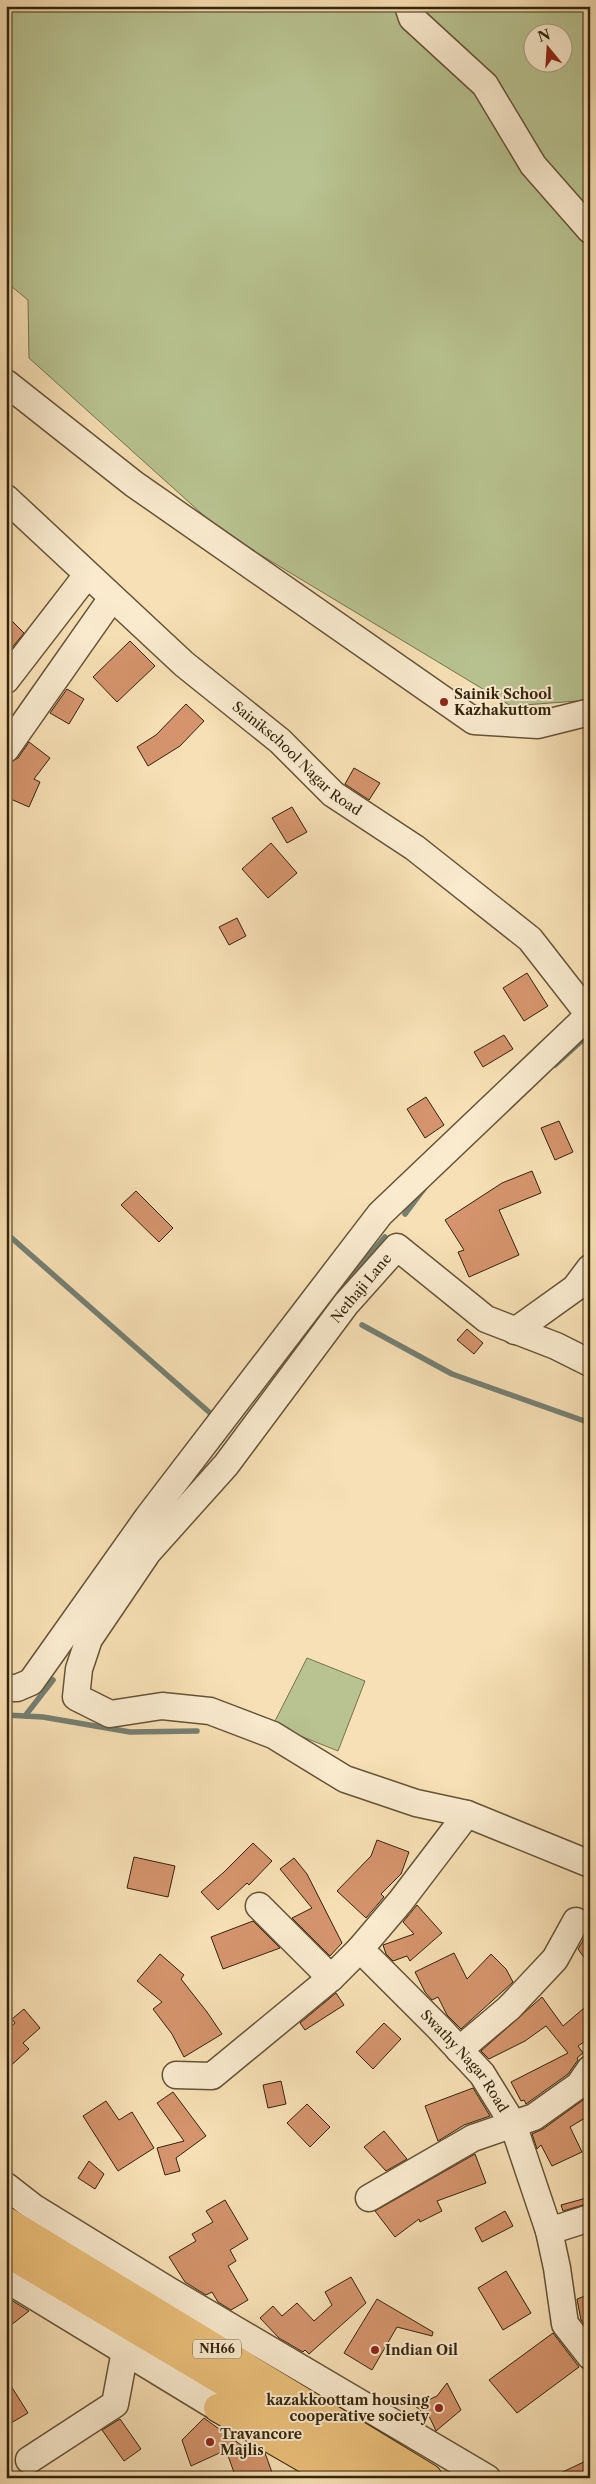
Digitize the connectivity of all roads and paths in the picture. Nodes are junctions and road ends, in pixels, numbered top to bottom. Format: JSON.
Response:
{"nodes":[{"id":1,"x":408,"y":6,"type":"edge"},
{"id":2,"x":590,"y":230,"type":"edge"},
{"id":3,"x":6,"y":384,"type":"edge"},
{"id":4,"x":6,"y":498,"type":"edge"},
{"id":5,"x":87,"y":575,"type":"junction"},
{"id":6,"x":112,"y":598,"type":"junction"},
{"id":7,"x":6,"y":680,"type":"edge"},
{"id":8,"x":590,"y":712,"type":"edge"},
{"id":9,"x":6,"y":749,"type":"edge"},
{"id":10,"x":589,"y":1016,"type":"edge"},
{"id":11,"x":590,"y":1268,"type":"edge"},
{"id":12,"x":516,"y":1331,"type":"junction"},
{"id":13,"x":590,"y":1363,"type":"edge"},
{"id":14,"x":6,"y":1688,"type":"edge"},
{"id":15,"x":467,"y":1814,"type":"junction"},
{"id":16,"x":590,"y":1864,"type":"edge"},
{"id":17,"x":259,"y":1906,"type":"dead end"},
{"id":18,"x":576,"y":1920,"type":"dead end"},
{"id":19,"x":360,"y":1949,"type":"junction"},
{"id":20,"x":331,"y":1978,"type":"junction"},
{"id":21,"x":459,"y":2050,"type":"junction"},
{"id":22,"x":176,"y":2075,"type":"dead end"},
{"id":23,"x":586,"y":2084,"type":"edge"},
{"id":24,"x":513,"y":2124,"type":"junction"},
{"id":25,"x":6,"y":2186,"type":"edge"},
{"id":26,"x":368,"y":2198,"type":"dead end"},
{"id":27,"x":590,"y":2218,"type":"edge"},
{"id":28,"x":6,"y":2221,"type":"edge"},
{"id":29,"x":549,"y":2231,"type":"junction"},
{"id":30,"x":6,"y":2252,"type":"edge"},
{"id":31,"x":6,"y":2279,"type":"edge"},
{"id":32,"x":125,"y":2351,"type":"junction"},
{"id":33,"x":590,"y":2356,"type":"edge"},
{"id":34,"x":218,"y":2408,"type":"joint"},
{"id":35,"x":28,"y":2460,"type":"dead end"},
{"id":36,"x":339,"y":2478,"type":"edge"},
{"id":37,"x":386,"y":2478,"type":"edge"},
{"id":38,"x":428,"y":2478,"type":"edge"},
{"id":39,"x":487,"y":2478,"type":"edge"}],
"edges":[{"from":1,"to":2,"type":"street"},
{"from":3,"to":8,"type":"street"},
{"from":4,"to":5,"type":"street","name":"Sainikschool Nagar Road"},
{"from":5,"to":6,"type":"street","name":"Sainikschool Nagar Road"},
{"from":5,"to":7,"type":"street"},
{"from":6,"to":9,"type":"street"},
{"from":6,"to":10,"type":"street","name":"Sainikschool Nagar Road"},
{"from":10,"to":14,"type":"street"},
{"from":11,"to":12,"type":"street"},
{"from":12,"to":13,"type":"street","name":"Nethaji Lane"},
{"from":12,"to":15,"type":"street","name":"Nethaji Lane"},
{"from":15,"to":16,"type":"street"},
{"from":15,"to":19,"type":"street"},
{"from":17,"to":20,"type":"street"},
{"from":18,"to":21,"type":"street"},
{"from":19,"to":20,"type":"street"},
{"from":19,"to":21,"type":"street","name":"Swathy Nagar Road"},
{"from":20,"to":22,"type":"street"},
{"from":21,"to":24,"type":"street","name":"Swathy Nagar Road"},
{"from":23,"to":24,"type":"street"},
{"from":24,"to":26,"type":"street"},
{"from":24,"to":29,"type":"street","name":"Swathy Nagar Road"},
{"from":25,"to":39,"type":"street"},
{"from":27,"to":29,"type":"street"},
{"from":28,"to":38,"type":"main road","number":"NH66"},
{"from":29,"to":33,"type":"street","name":"Swathy Nagar Road"},
{"from":30,"to":37,"type":"main road","number":"NH66"},
{"from":31,"to":32,"type":"street"},
{"from":32,"to":34,"type":"street"},
{"from":32,"to":35,"type":"street"},
{"from":34,"to":36,"type":"main road"}]}
